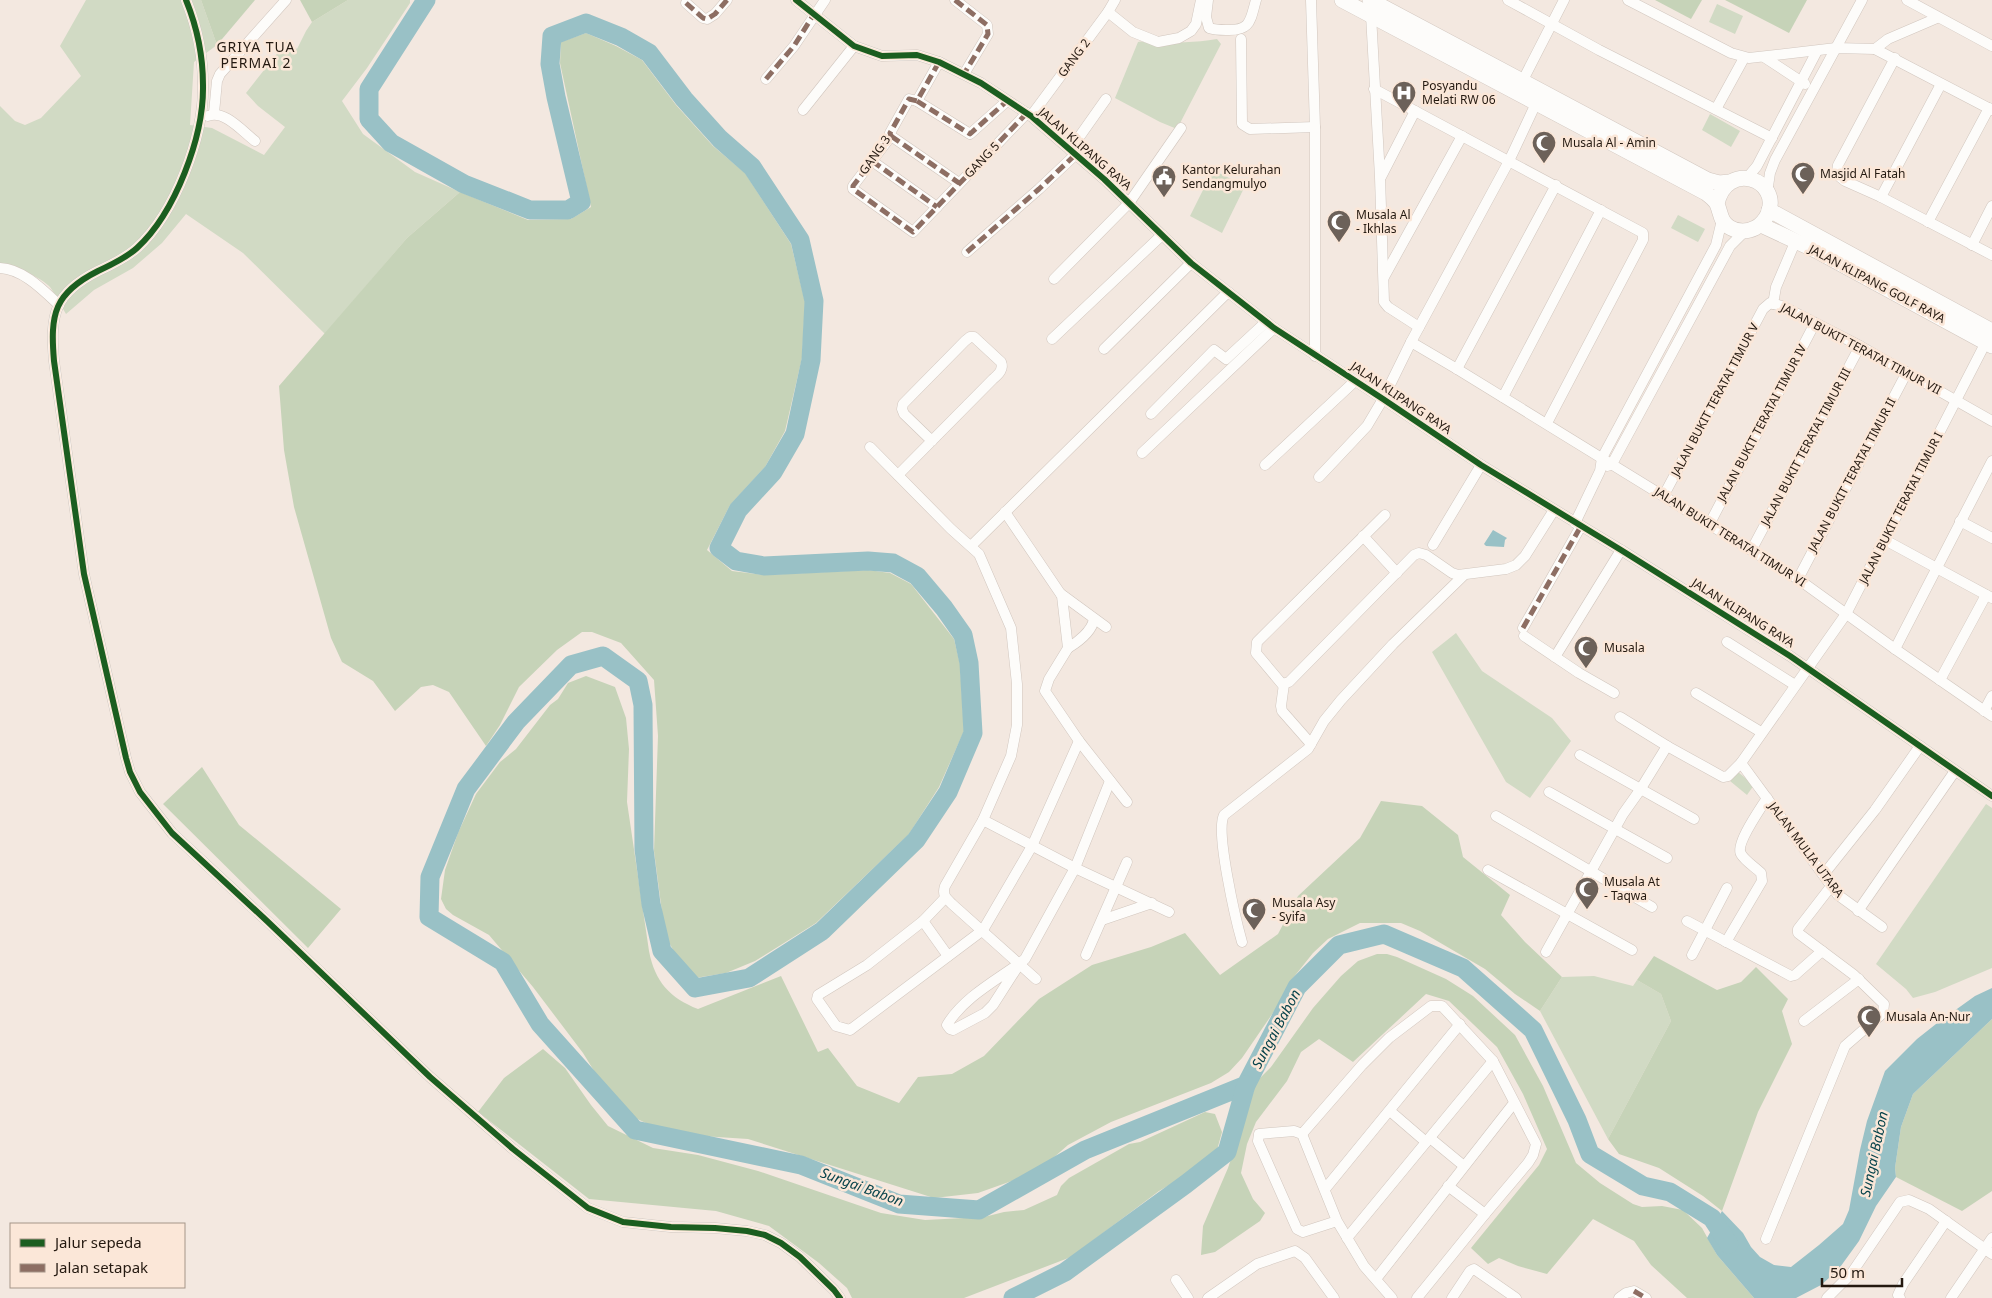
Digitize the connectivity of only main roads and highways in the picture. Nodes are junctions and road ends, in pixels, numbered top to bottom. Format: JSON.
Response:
{"nodes":[{"id":1,"x":1342,"y":0,"type":"edge"},
{"id":2,"x":1370,"y":8,"type":"edge"},
{"id":3,"x":1400,"y":23,"type":"junction"},
{"id":4,"x":1539,"y":97,"type":"junction"},
{"id":5,"x":1730,"y":182,"type":"junction"},
{"id":6,"x":1717,"y":204,"type":"junction"},
{"id":7,"x":1769,"y":210,"type":"junction"},
{"id":8,"x":1761,"y":225,"type":"junction"},
{"id":9,"x":1937,"y":308,"type":"junction"},
{"id":10,"x":1990,"y":340,"type":"edge"}],
"edges":[{"from":1,"to":2,"type":"main road"},
{"from":2,"to":3,"type":"main road"},
{"from":3,"to":4,"type":"main road"},
{"from":3,"to":4,"type":"main road"},
{"from":4,"to":5,"type":"main road"},
{"from":4,"to":6,"type":"main road"},
{"from":5,"to":6,"type":"main road"},
{"from":5,"to":7,"type":"main road"},
{"from":6,"to":8,"type":"main road"},
{"from":7,"to":8,"type":"main road"},
{"from":7,"to":9,"type":"main road","name":"JALAN KLIPANG GOLF RAYA"},
{"from":8,"to":9,"type":"main road","name":"JALAN KLIPANG GOLF RAYA"},
{"from":9,"to":10,"type":"main road","name":"JALAN KLIPANG GOLF RAYA"}]}
